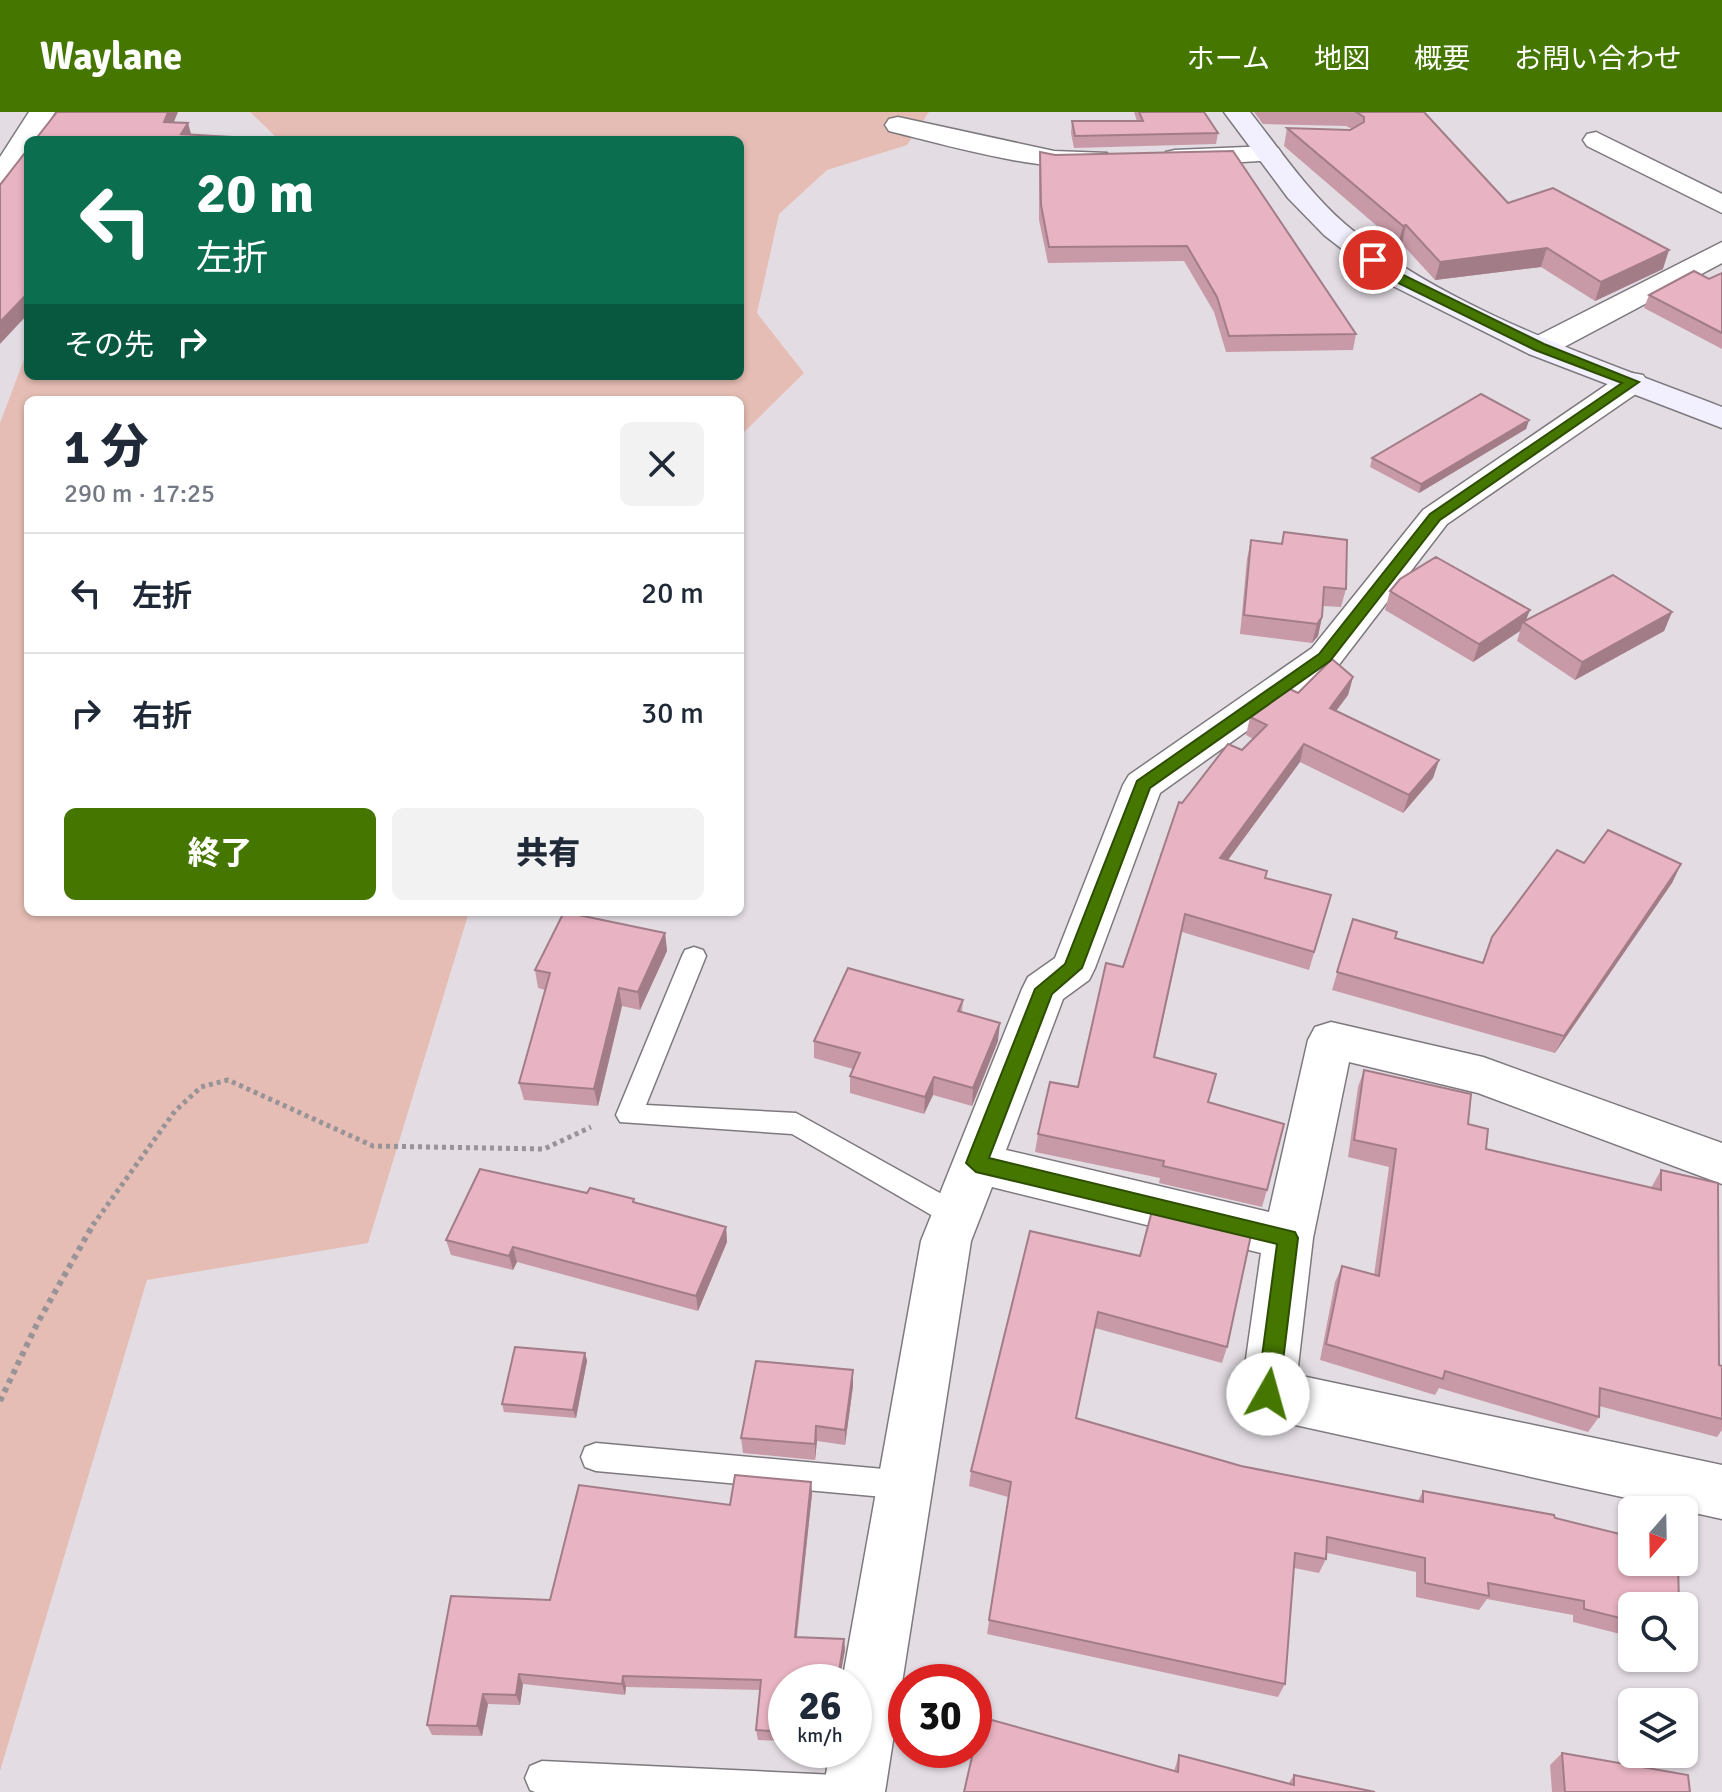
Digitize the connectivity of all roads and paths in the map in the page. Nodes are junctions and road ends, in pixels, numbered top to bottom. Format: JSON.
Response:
{"nodes":[{"id":1,"x":30,"y":116,"type":"edge"},
{"id":2,"x":898,"y":125,"type":"dead end"},
{"id":3,"x":1261,"y":134,"type":"edge"},
{"id":4,"x":1596,"y":140,"type":"dead end"},
{"id":5,"x":0,"y":178,"type":"edge"},
{"id":6,"x":1722,"y":205,"type":"edge"},
{"id":7,"x":1722,"y":251,"type":"edge"},
{"id":8,"x":1540,"y":347,"type":"junction"},
{"id":9,"x":1632,"y":382,"type":"junction"},
{"id":10,"x":1722,"y":418,"type":"edge"},
{"id":11,"x":694,"y":956,"type":"dead end"},
{"id":12,"x":632,"y":1108,"type":"junction"},
{"id":13,"x":976,"y":1163,"type":"junction"},
{"id":14,"x":1722,"y":1164,"type":"edge"},
{"id":15,"x":955,"y":1215,"type":"junction"},
{"id":16,"x":1288,"y":1238,"type":"junction"},
{"id":17,"x":0,"y":1401,"type":"edge"},
{"id":18,"x":596,"y":1457,"type":"dead end"},
{"id":19,"x":906,"y":1485,"type":"junction"},
{"id":20,"x":1722,"y":1492,"type":"edge"},
{"id":21,"x":542,"y":1778,"type":"dead end"},
{"id":22,"x":836,"y":1792,"type":"edge"},
{"id":23,"x":854,"y":1792,"type":"edge"}],
"edges":[{"from":1,"to":5,"type":"street"},
{"from":2,"to":3,"type":"street"},
{"from":3,"to":8,"type":"street"},
{"from":4,"to":6,"type":"street"},
{"from":7,"to":8,"type":"street"},
{"from":8,"to":9,"type":"street"},
{"from":9,"to":10,"type":"street"},
{"from":9,"to":13,"type":"street"},
{"from":11,"to":12,"type":"lane"},
{"from":12,"to":15,"type":"lane"},
{"from":12,"to":17,"type":"path"},
{"from":13,"to":15,"type":"street"},
{"from":13,"to":16,"type":"street"},
{"from":14,"to":16,"type":"street"},
{"from":15,"to":19,"type":"street"},
{"from":16,"to":20,"type":"street"},
{"from":18,"to":19,"type":"lane"},
{"from":19,"to":23,"type":"street"},
{"from":21,"to":22,"type":"lane"}]}
